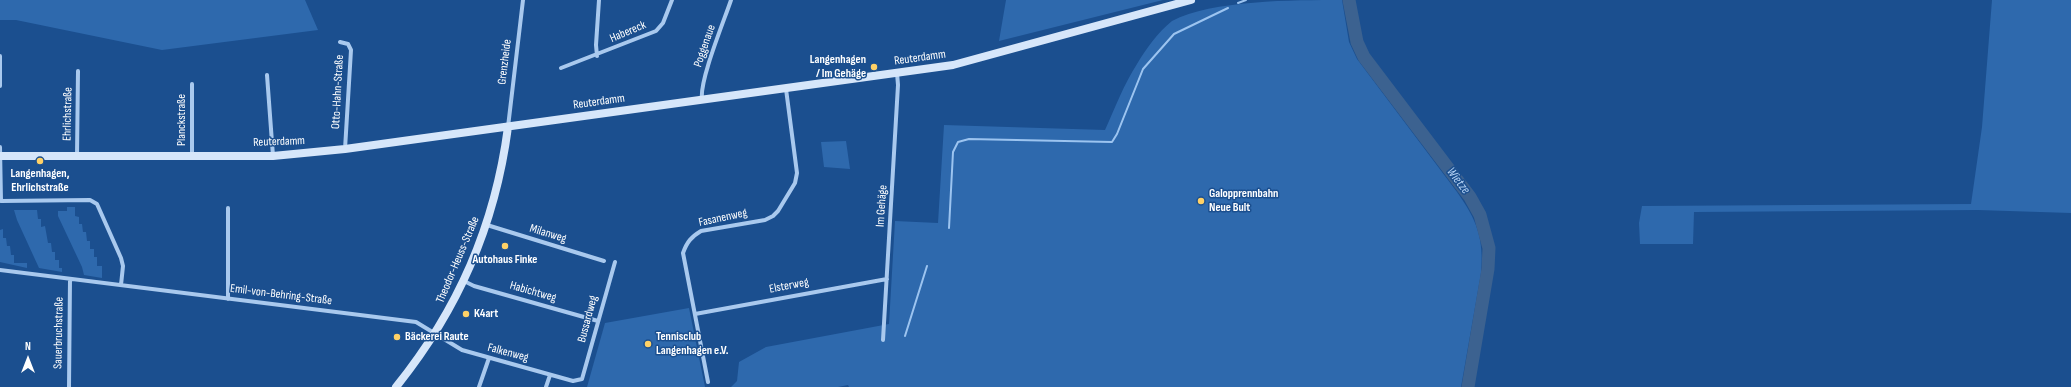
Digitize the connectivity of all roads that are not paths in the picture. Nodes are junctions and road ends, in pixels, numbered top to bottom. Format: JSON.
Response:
{"nodes":[{"id":1,"x":523,"y":0,"type":"edge"},
{"id":2,"x":600,"y":0,"type":"edge"},
{"id":3,"x":672,"y":0,"type":"edge"},
{"id":4,"x":731,"y":0,"type":"edge"},
{"id":5,"x":1192,"y":0,"type":"edge"},
{"id":6,"x":340,"y":42,"type":"dead end"},
{"id":7,"x":0,"y":56,"type":"edge"},
{"id":8,"x":597,"y":56,"type":"junction"},
{"id":9,"x":561,"y":68,"type":"dead end"},
{"id":10,"x":78,"y":71,"type":"dead end"},
{"id":11,"x":897,"y":73,"type":"junction"},
{"id":12,"x":267,"y":75,"type":"dead end"},
{"id":13,"x":192,"y":84,"type":"dead end"},
{"id":14,"x":0,"y":86,"type":"edge"},
{"id":15,"x":786,"y":89,"type":"junction"},
{"id":16,"x":702,"y":100,"type":"junction"},
{"id":17,"x":508,"y":127,"type":"junction"},
{"id":18,"x":0,"y":147,"type":"edge"},
{"id":19,"x":345,"y":149,"type":"junction"},
{"id":20,"x":1,"y":156,"type":"edge"},
{"id":21,"x":77,"y":156,"type":"junction"},
{"id":22,"x":192,"y":156,"type":"junction"},
{"id":23,"x":273,"y":156,"type":"junction"},
{"id":24,"x":0,"y":201,"type":"edge"},
{"id":25,"x":228,"y":208,"type":"dead end"},
{"id":26,"x":487,"y":225,"type":"junction"},
{"id":27,"x":604,"y":261,"type":"dead end"},
{"id":28,"x":614,"y":262,"type":"dead end"},
{"id":29,"x":0,"y":270,"type":"edge"},
{"id":30,"x":70,"y":279,"type":"junction"},
{"id":31,"x":887,"y":279,"type":"junction"},
{"id":32,"x":464,"y":281,"type":"junction"},
{"id":33,"x":121,"y":285,"type":"junction"},
{"id":34,"x":228,"y":299,"type":"junction"},
{"id":35,"x":695,"y":314,"type":"junction"},
{"id":36,"x":598,"y":321,"type":"junction"},
{"id":37,"x":436,"y":333,"type":"junction"},
{"id":38,"x":883,"y":340,"type":"dead end"},
{"id":39,"x":489,"y":358,"type":"junction"},
{"id":40,"x":550,"y":374,"type":"junction"},
{"id":41,"x":579,"y":381,"type":"joint"},
{"id":42,"x":708,"y":382,"type":"dead end"},
{"id":43,"x":69,"y":387,"type":"edge"},
{"id":44,"x":396,"y":387,"type":"edge"},
{"id":45,"x":479,"y":387,"type":"edge"},
{"id":46,"x":546,"y":387,"type":"edge"}],
"edges":[{"from":1,"to":17,"type":"street","name":"Grenzheide"},
{"from":2,"to":8,"type":"street","name":"Habereck"},
{"from":3,"to":8,"type":"street","name":"Habereck"},
{"from":4,"to":16,"type":"street","name":"Poggenaue"},
{"from":5,"to":11,"type":"street","name":"Reuterdamm"},
{"from":6,"to":19,"type":"street","name":"Otto-Hahn-Straße"},
{"from":7,"to":14,"type":"street"},
{"from":8,"to":9,"type":"street","name":"Habereck"},
{"from":10,"to":21,"type":"street","name":"Ehrlichstraße"},
{"from":11,"to":15,"type":"street","name":"Reuterdamm"},
{"from":11,"to":31,"type":"street","name":"Im Gehäge"},
{"from":12,"to":23,"type":"street"},
{"from":13,"to":22,"type":"street","name":"Planckstraße"},
{"from":15,"to":16,"type":"street","name":"Reuterdamm"},
{"from":15,"to":35,"type":"street","name":"Fasanenweg"},
{"from":16,"to":17,"type":"street","name":"Reuterdamm"},
{"from":17,"to":19,"type":"street","name":"Reuterdamm"},
{"from":17,"to":26,"type":"street","name":"Theodor-Heuss-Straße"},
{"from":18,"to":20,"type":"street"},
{"from":19,"to":23,"type":"street","name":"Reuterdamm"},
{"from":20,"to":21,"type":"street","name":"Reuterdamm"},
{"from":20,"to":24,"type":"street"},
{"from":21,"to":22,"type":"street","name":"Reuterdamm"},
{"from":22,"to":23,"type":"street","name":"Reuterdamm"},
{"from":24,"to":33,"type":"street"},
{"from":25,"to":34,"type":"street"},
{"from":26,"to":27,"type":"street","name":"Milanweg"},
{"from":26,"to":32,"type":"street","name":"Theodor-Heuss-Straße"},
{"from":28,"to":36,"type":"street","name":"Bussardweg"},
{"from":29,"to":30,"type":"street","name":"Emil-von-Behring-Straße"},
{"from":30,"to":33,"type":"street","name":"Emil-von-Behring-Straße"},
{"from":30,"to":43,"type":"street","name":"Sauerbruchstraße"},
{"from":31,"to":35,"type":"street","name":"Elsterweg"},
{"from":31,"to":38,"type":"street","name":"Im Gehäge"},
{"from":32,"to":36,"type":"street","name":"Habichtweg"},
{"from":32,"to":37,"type":"street","name":"Theodor-Heuss-Straße"},
{"from":33,"to":34,"type":"street","name":"Emil-von-Behring-Straße"},
{"from":34,"to":37,"type":"street","name":"Emil-von-Behring-Straße"},
{"from":35,"to":42,"type":"street","name":"Fasanenweg"},
{"from":36,"to":41,"type":"street","name":"Bussardweg"},
{"from":37,"to":39,"type":"street","name":"Falkenweg"},
{"from":37,"to":44,"type":"street","name":"Theodor-Heuss-Straße"},
{"from":39,"to":40,"type":"street","name":"Falkenweg"},
{"from":39,"to":45,"type":"street"},
{"from":40,"to":41,"type":"street","name":"Falkenweg"},
{"from":40,"to":46,"type":"street"}]}
